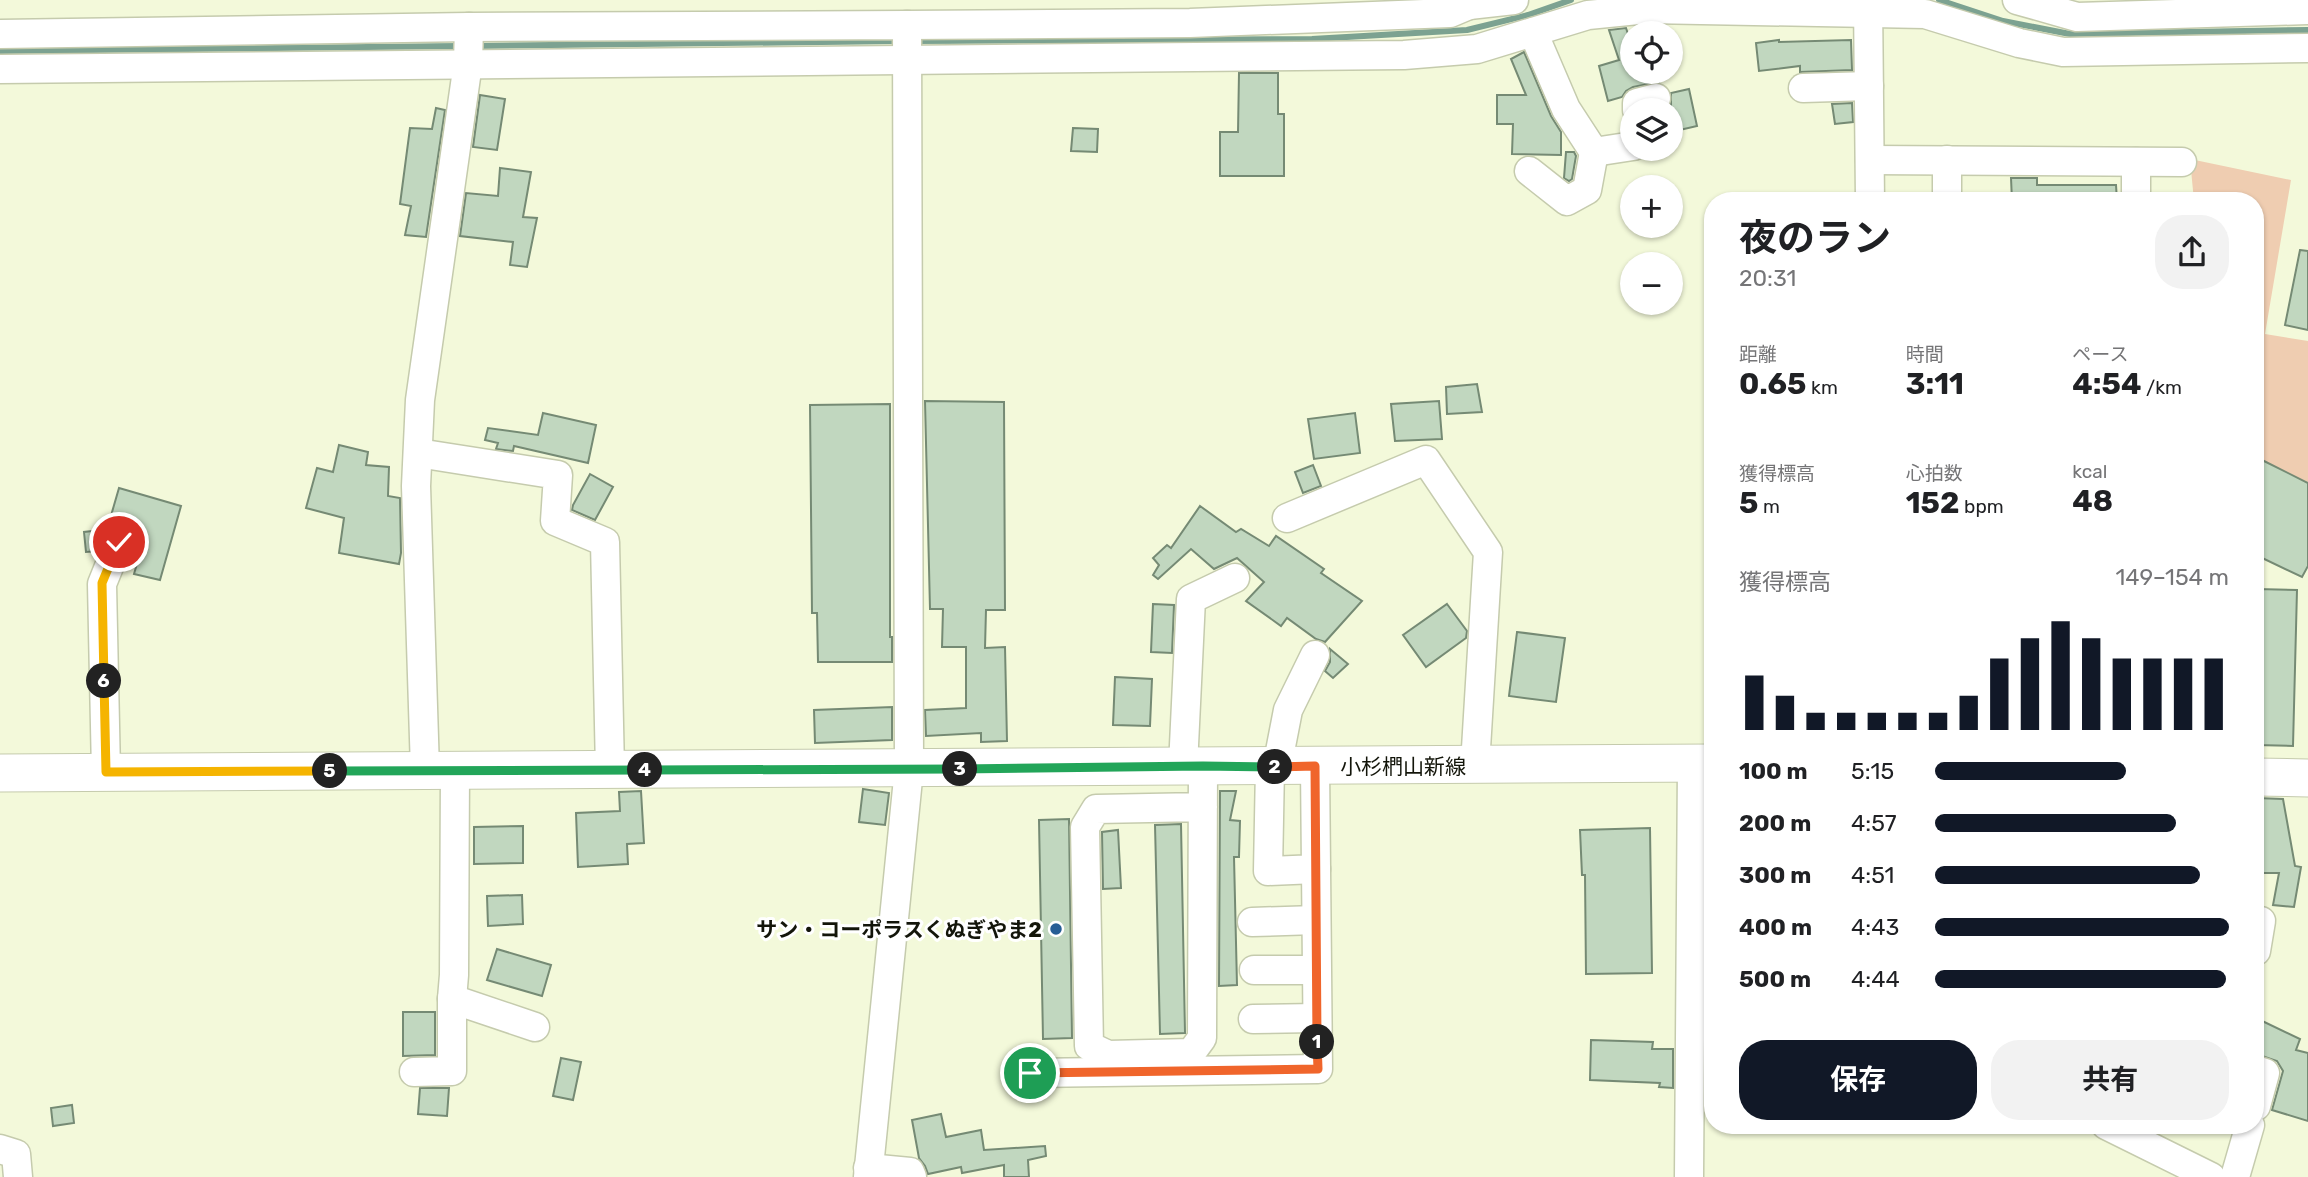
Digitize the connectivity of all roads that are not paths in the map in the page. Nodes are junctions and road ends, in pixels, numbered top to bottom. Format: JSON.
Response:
{"nodes":[{"id":1,"x":1514,"y":0,"type":"edge"},
{"id":2,"x":2017,"y":0,"type":"edge"},
{"id":3,"x":1469,"y":3,"type":"edge"},
{"id":4,"x":2267,"y":5,"type":"edge"},
{"id":5,"x":1868,"y":6,"type":"edge"},
{"id":6,"x":2135,"y":8,"type":"edge"},
{"id":7,"x":2308,"y":10,"type":"edge"},
{"id":8,"x":906,"y":25,"type":"junction"},
{"id":9,"x":469,"y":27,"type":"junction"},
{"id":10,"x":1533,"y":32,"type":"junction"},
{"id":11,"x":0,"y":34,"type":"edge"},
{"id":12,"x":2308,"y":48,"type":"edge"},
{"id":13,"x":905,"y":60,"type":"junction"},
{"id":14,"x":468,"y":63,"type":"junction"},
{"id":15,"x":0,"y":69,"type":"edge"},
{"id":16,"x":1869,"y":86,"type":"junction"},
{"id":17,"x":1802,"y":88,"type":"dead end"},
{"id":18,"x":1620,"y":148,"type":"edge"},
{"id":19,"x":1594,"y":152,"type":"junction"},
{"id":20,"x":1870,"y":160,"type":"junction"},
{"id":21,"x":1947,"y":160,"type":"junction"},
{"id":22,"x":2136,"y":162,"type":"junction"},
{"id":23,"x":2182,"y":162,"type":"dead end"},
{"id":24,"x":1529,"y":171,"type":"dead end"},
{"id":25,"x":1870,"y":192,"type":"edge"},
{"id":26,"x":1947,"y":192,"type":"edge"},
{"id":27,"x":2136,"y":192,"type":"edge"},
{"id":28,"x":418,"y":453,"type":"junction"},
{"id":29,"x":1287,"y":518,"type":"dead end"},
{"id":30,"x":119,"y":542,"type":"dead end"},
{"id":31,"x":1235,"y":578,"type":"dead end"},
{"id":32,"x":1315,"y":655,"type":"dead end"},
{"id":33,"x":1703,"y":763,"type":"edge"},
{"id":34,"x":1475,"y":765,"type":"junction"},
{"id":35,"x":1193,"y":766,"type":"junction"},
{"id":36,"x":1315,"y":766,"type":"junction"},
{"id":37,"x":1273,"y":767,"type":"junction"},
{"id":38,"x":909,"y":769,"type":"junction"},
{"id":39,"x":440,"y":770,"type":"junction"},
{"id":40,"x":611,"y":770,"type":"junction"},
{"id":41,"x":106,"y":772,"type":"junction"},
{"id":42,"x":0,"y":773,"type":"edge"},
{"id":43,"x":2264,"y":777,"type":"edge"},
{"id":44,"x":2308,"y":778,"type":"edge"},
{"id":45,"x":1203,"y":807,"type":"junction"},
{"id":46,"x":1315,"y":869,"type":"junction"},
{"id":47,"x":1702,"y":915,"type":"edge"},
{"id":48,"x":1316,"y":920,"type":"junction"},
{"id":49,"x":1252,"y":922,"type":"dead end"},
{"id":50,"x":1254,"y":970,"type":"dead end"},
{"id":51,"x":1316,"y":970,"type":"junction"},
{"id":52,"x":452,"y":999,"type":"junction"},
{"id":53,"x":1317,"y":1018,"type":"junction"},
{"id":54,"x":1253,"y":1019,"type":"dead end"},
{"id":55,"x":535,"y":1027,"type":"dead end"},
{"id":56,"x":414,"y":1072,"type":"dead end"},
{"id":57,"x":1030,"y":1073,"type":"dead end"},
{"id":58,"x":1702,"y":1086,"type":"edge"},
{"id":59,"x":2247,"y":1134,"type":"edge"},
{"id":60,"x":2143,"y":1135,"type":"edge"},
{"id":61,"x":0,"y":1149,"type":"edge"},
{"id":62,"x":868,"y":1172,"type":"edge"},
{"id":63,"x":18,"y":1177,"type":"edge"},
{"id":64,"x":912,"y":1177,"type":"edge"},
{"id":65,"x":1689,"y":1177,"type":"edge"},
{"id":66,"x":2211,"y":1177,"type":"edge"},
{"id":67,"x":2235,"y":1177,"type":"edge"}],
"edges":[{"from":1,"to":3,"type":"street"},
{"from":2,"to":6,"type":"street"},
{"from":3,"to":8,"type":"street"},
{"from":4,"to":6,"type":"street"},
{"from":4,"to":7,"type":"street"},
{"from":5,"to":10,"type":"street"},
{"from":5,"to":12,"type":"street"},
{"from":5,"to":16,"type":"street"},
{"from":8,"to":9,"type":"street"},
{"from":8,"to":13,"type":"street"},
{"from":9,"to":11,"type":"street"},
{"from":9,"to":14,"type":"street"},
{"from":10,"to":13,"type":"street"},
{"from":10,"to":19,"type":"street"},
{"from":13,"to":14,"type":"street"},
{"from":13,"to":38,"type":"street"},
{"from":14,"to":15,"type":"street"},
{"from":14,"to":28,"type":"street"},
{"from":16,"to":17,"type":"street"},
{"from":16,"to":20,"type":"street"},
{"from":18,"to":19,"type":"street"},
{"from":19,"to":24,"type":"street"},
{"from":20,"to":21,"type":"street"},
{"from":20,"to":25,"type":"street"},
{"from":21,"to":22,"type":"street"},
{"from":21,"to":26,"type":"street"},
{"from":22,"to":23,"type":"street"},
{"from":22,"to":27,"type":"street"},
{"from":28,"to":39,"type":"street"},
{"from":28,"to":40,"type":"street"},
{"from":29,"to":34,"type":"street"},
{"from":30,"to":41,"type":"street"},
{"from":31,"to":35,"type":"street"},
{"from":32,"to":37,"type":"street"},
{"from":33,"to":34,"type":"main road","name":"小杉椚山新線"},
{"from":33,"to":47,"type":"street"},
{"from":34,"to":36,"type":"main road","name":"小杉椚山新線"},
{"from":35,"to":37,"type":"main road","name":"小杉椚山新線"},
{"from":35,"to":38,"type":"main road","name":"小杉椚山新線"},
{"from":35,"to":45,"type":"street"},
{"from":36,"to":37,"type":"main road","name":"小杉椚山新線"},
{"from":36,"to":46,"type":"street"},
{"from":37,"to":46,"type":"street"},
{"from":38,"to":40,"type":"main road","name":"小杉椚山新線"},
{"from":38,"to":62,"type":"street"},
{"from":39,"to":40,"type":"main road","name":"小杉椚山新線"},
{"from":39,"to":41,"type":"main road","name":"小杉椚山新線"},
{"from":39,"to":52,"type":"street"},
{"from":41,"to":42,"type":"main road","name":"小杉椚山新線"},
{"from":43,"to":44,"type":"main road"},
{"from":45,"to":45,"type":"street"},
{"from":46,"to":48,"type":"street"},
{"from":47,"to":58,"type":"street"},
{"from":48,"to":49,"type":"street"},
{"from":48,"to":51,"type":"street"},
{"from":50,"to":51,"type":"street"},
{"from":51,"to":53,"type":"street"},
{"from":52,"to":55,"type":"street"},
{"from":52,"to":56,"type":"street"},
{"from":53,"to":54,"type":"street"},
{"from":53,"to":57,"type":"street"},
{"from":58,"to":65,"type":"street"},
{"from":59,"to":67,"type":"street"},
{"from":60,"to":66,"type":"street"},
{"from":61,"to":63,"type":"street"},
{"from":62,"to":64,"type":"street"}]}
